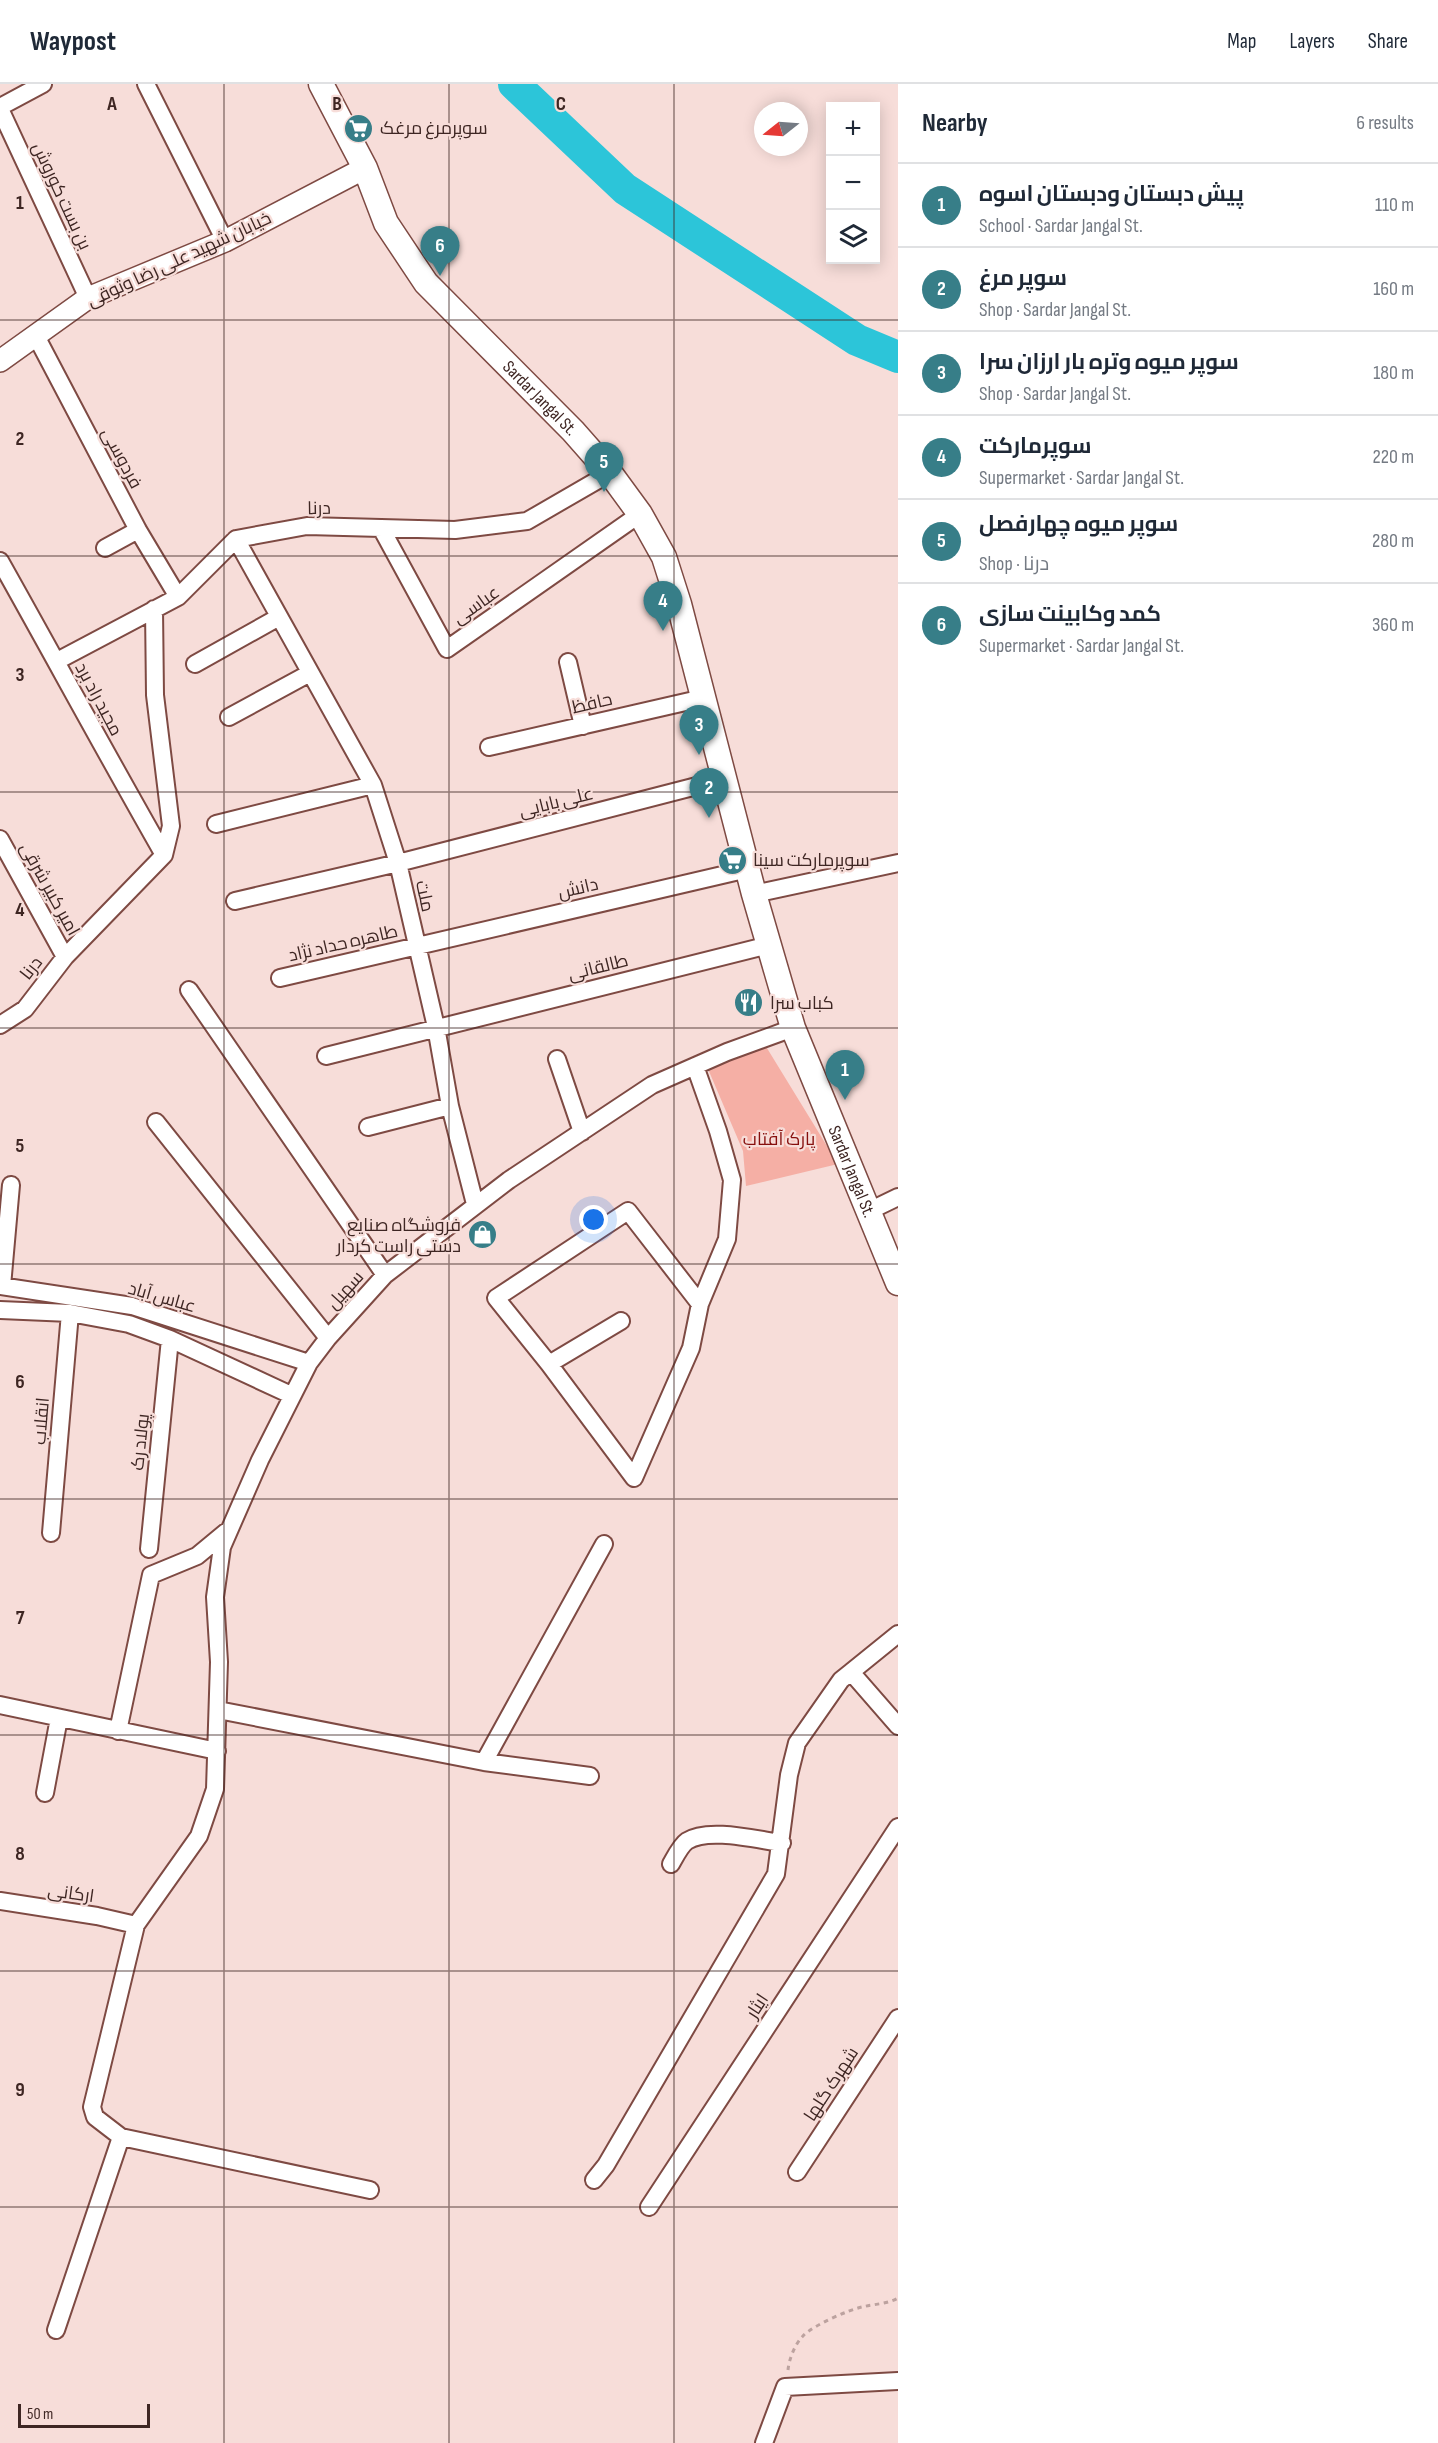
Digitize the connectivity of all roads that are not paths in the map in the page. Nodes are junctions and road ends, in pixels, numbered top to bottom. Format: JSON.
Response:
{"nodes":[{"id":1,"x":43,"y":84,"type":"edge"},
{"id":2,"x":146,"y":84,"type":"edge"},
{"id":3,"x":321,"y":84,"type":"edge"},
{"id":4,"x":0,"y":108,"type":"edge"},
{"id":5,"x":365,"y":168,"type":"junction"},
{"id":6,"x":225,"y":241,"type":"junction"},
{"id":7,"x":88,"y":298,"type":"junction"},
{"id":8,"x":36,"y":336,"type":"junction"},
{"id":9,"x":0,"y":361,"type":"edge"},
{"id":10,"x":610,"y":473,"type":"junction"},
{"id":11,"x":640,"y":514,"type":"junction"},
{"id":12,"x":381,"y":528,"type":"junction"},
{"id":13,"x":138,"y":530,"type":"junction"},
{"id":14,"x":236,"y":539,"type":"junction"},
{"id":15,"x":105,"y":548,"type":"dead end"},
{"id":16,"x":0,"y":561,"type":"edge"},
{"id":17,"x":178,"y":597,"type":"junction"},
{"id":18,"x":154,"y":609,"type":"junction"},
{"id":19,"x":279,"y":617,"type":"junction"},
{"id":20,"x":57,"y":661,"type":"junction"},
{"id":21,"x":568,"y":662,"type":"dead end"},
{"id":22,"x":195,"y":664,"type":"dead end"},
{"id":23,"x":310,"y":673,"type":"junction"},
{"id":24,"x":703,"y":698,"type":"junction"},
{"id":25,"x":229,"y":717,"type":"dead end"},
{"id":26,"x":582,"y":726,"type":"junction"},
{"id":27,"x":489,"y":747,"type":"dead end"},
{"id":28,"x":724,"y":778,"type":"junction"},
{"id":29,"x":373,"y":785,"type":"junction"},
{"id":30,"x":216,"y":824,"type":"dead end"},
{"id":31,"x":0,"y":839,"type":"edge"},
{"id":32,"x":164,"y":855,"type":"junction"},
{"id":33,"x":398,"y":863,"type":"junction"},
{"id":34,"x":898,"y":863,"type":"edge"},
{"id":35,"x":748,"y":868,"type":"junction"},
{"id":36,"x":754,"y":894,"type":"junction"},
{"id":37,"x":235,"y":901,"type":"dead end"},
{"id":38,"x":769,"y":945,"type":"junction"},
{"id":39,"x":416,"y":946,"type":"junction"},
{"id":40,"x":65,"y":957,"type":"junction"},
{"id":41,"x":280,"y":978,"type":"dead end"},
{"id":42,"x":189,"y":990,"type":"dead end"},
{"id":43,"x":0,"y":1025,"type":"edge"},
{"id":44,"x":436,"y":1027,"type":"junction"},
{"id":45,"x":793,"y":1028,"type":"junction"},
{"id":46,"x":326,"y":1056,"type":"dead end"},
{"id":47,"x":557,"y":1059,"type":"dead end"},
{"id":48,"x":695,"y":1066,"type":"junction"},
{"id":49,"x":450,"y":1106,"type":"junction"},
{"id":50,"x":156,"y":1122,"type":"dead end"},
{"id":51,"x":368,"y":1127,"type":"dead end"},
{"id":52,"x":582,"y":1132,"type":"junction"},
{"id":53,"x":12,"y":1185,"type":"dead end"},
{"id":54,"x":898,"y":1197,"type":"edge"},
{"id":55,"x":475,"y":1204,"type":"junction"},
{"id":56,"x":867,"y":1212,"type":"junction"},
{"id":57,"x":385,"y":1275,"type":"junction"},
{"id":58,"x":898,"y":1283,"type":"edge"},
{"id":59,"x":1,"y":1286,"type":"edge"},
{"id":60,"x":700,"y":1304,"type":"junction"},
{"id":61,"x":0,"y":1310,"type":"edge"},
{"id":62,"x":70,"y":1313,"type":"junction"},
{"id":63,"x":621,"y":1321,"type":"dead end"},
{"id":64,"x":328,"y":1338,"type":"junction"},
{"id":65,"x":170,"y":1339,"type":"junction"},
{"id":66,"x":309,"y":1363,"type":"junction"},
{"id":67,"x":549,"y":1364,"type":"junction"},
{"id":68,"x":291,"y":1395,"type":"junction"},
{"id":69,"x":227,"y":1532,"type":"junction"},
{"id":70,"x":51,"y":1533,"type":"dead end"},
{"id":71,"x":604,"y":1544,"type":"dead end"},
{"id":72,"x":149,"y":1549,"type":"dead end"},
{"id":73,"x":898,"y":1634,"type":"edge"},
{"id":74,"x":851,"y":1672,"type":"junction"},
{"id":75,"x":0,"y":1706,"type":"edge"},
{"id":76,"x":218,"y":1710,"type":"junction"},
{"id":77,"x":59,"y":1718,"type":"junction"},
{"id":78,"x":898,"y":1726,"type":"edge"},
{"id":79,"x":118,"y":1731,"type":"junction"},
{"id":80,"x":217,"y":1751,"type":"junction"},
{"id":81,"x":484,"y":1762,"type":"junction"},
{"id":82,"x":590,"y":1776,"type":"dead end"},
{"id":83,"x":45,"y":1793,"type":"dead end"},
{"id":84,"x":898,"y":1827,"type":"edge"},
{"id":85,"x":782,"y":1843,"type":"junction"},
{"id":86,"x":671,"y":1864,"type":"dead end"},
{"id":87,"x":0,"y":1901,"type":"edge"},
{"id":88,"x":136,"y":1925,"type":"junction"},
{"id":89,"x":898,"y":2018,"type":"edge"},
{"id":90,"x":121,"y":2137,"type":"junction"},
{"id":91,"x":797,"y":2172,"type":"dead end"},
{"id":92,"x":594,"y":2180,"type":"dead end"},
{"id":93,"x":370,"y":2190,"type":"dead end"},
{"id":94,"x":649,"y":2207,"type":"dead end"},
{"id":95,"x":56,"y":2330,"type":"dead end"},
{"id":96,"x":898,"y":2381,"type":"edge"},
{"id":97,"x":764,"y":2443,"type":"edge"}],
"edges":[{"from":1,"to":4,"type":"street"},
{"from":2,"to":6,"type":"street"},
{"from":3,"to":5,"type":"main road","name":"Sardar Jangal St."},
{"from":4,"to":7,"type":"street","name":"بن بست کوروش"},
{"from":5,"to":6,"type":"street","name":"خیابان شهید علی رضا وثوقی"},
{"from":5,"to":10,"type":"main road","name":"Sardar Jangal St."},
{"from":6,"to":7,"type":"street","name":"خیابان شهید علی رضا وثوقی"},
{"from":7,"to":8,"type":"street","name":"خیابان شهید علی رضا وثوقی"},
{"from":8,"to":9,"type":"street","name":"خیابان شهید علی رضا وثوقی"},
{"from":8,"to":13,"type":"street","name":"فردوسی"},
{"from":10,"to":11,"type":"main road","name":"Sardar Jangal St."},
{"from":10,"to":12,"type":"street","name":"درنا"},
{"from":11,"to":12,"type":"street","name":"عباسی"},
{"from":11,"to":24,"type":"main road","name":"Sardar Jangal St."},
{"from":12,"to":14,"type":"street","name":"درنا"},
{"from":13,"to":15,"type":"street"},
{"from":13,"to":17,"type":"street","name":"فردوسی"},
{"from":14,"to":17,"type":"street"},
{"from":14,"to":19,"type":"street","name":"ملت"},
{"from":16,"to":20,"type":"street","name":"مجید راد برد"},
{"from":17,"to":18,"type":"street"},
{"from":18,"to":20,"type":"street"},
{"from":18,"to":32,"type":"street"},
{"from":19,"to":22,"type":"street"},
{"from":19,"to":23,"type":"street","name":"ملت"},
{"from":20,"to":32,"type":"street","name":"مجید راد برد"},
{"from":21,"to":26,"type":"street"},
{"from":23,"to":25,"type":"street"},
{"from":23,"to":29,"type":"street","name":"ملت"},
{"from":24,"to":26,"type":"street","name":"حافظ"},
{"from":24,"to":28,"type":"main road","name":"Sardar Jangal St."},
{"from":26,"to":27,"type":"street","name":"حافظ"},
{"from":28,"to":33,"type":"street","name":"علی بابایی"},
{"from":28,"to":35,"type":"main road","name":"Sardar Jangal St."},
{"from":29,"to":30,"type":"street"},
{"from":29,"to":33,"type":"street","name":"ملت"},
{"from":31,"to":40,"type":"street","name":"امیر کبیر شرقی"},
{"from":32,"to":40,"type":"street","name":"درنا"},
{"from":33,"to":37,"type":"street","name":"علی بابایی"},
{"from":33,"to":39,"type":"street","name":"ملت"},
{"from":34,"to":36,"type":"street"},
{"from":35,"to":36,"type":"main road","name":"Sardar Jangal St."},
{"from":35,"to":39,"type":"street","name":"دانش"},
{"from":36,"to":38,"type":"main road","name":"Sardar Jangal St."},
{"from":38,"to":44,"type":"street","name":"طالقانی"},
{"from":38,"to":45,"type":"main road","name":"Sardar Jangal St."},
{"from":39,"to":41,"type":"street","name":"طاهره حداد نژاد"},
{"from":39,"to":44,"type":"street","name":"ملت"},
{"from":40,"to":43,"type":"street","name":"درنا"},
{"from":42,"to":57,"type":"street"},
{"from":44,"to":46,"type":"street","name":"طالقانی"},
{"from":44,"to":49,"type":"street","name":"ملت"},
{"from":45,"to":48,"type":"street","name":"سهیل"},
{"from":45,"to":56,"type":"main road","name":"Sardar Jangal St."},
{"from":47,"to":52,"type":"street"},
{"from":48,"to":52,"type":"street","name":"سهیل"},
{"from":48,"to":60,"type":"street"},
{"from":49,"to":51,"type":"street"},
{"from":49,"to":55,"type":"street","name":"ملت"},
{"from":50,"to":64,"type":"street"},
{"from":52,"to":55,"type":"street","name":"سهیل"},
{"from":53,"to":59,"type":"street"},
{"from":54,"to":56,"type":"street"},
{"from":55,"to":57,"type":"street","name":"سهیل"},
{"from":56,"to":58,"type":"main road","name":"Sardar Jangal St."},
{"from":57,"to":64,"type":"street","name":"سهیل"},
{"from":59,"to":66,"type":"street","name":"عباس آباد"},
{"from":60,"to":67,"type":"street"},
{"from":60,"to":67,"type":"street"},
{"from":61,"to":62,"type":"street","name":"عباس آباد"},
{"from":62,"to":65,"type":"street","name":"عباس آباد"},
{"from":62,"to":70,"type":"street","name":"انقلاب"},
{"from":63,"to":67,"type":"street"},
{"from":64,"to":66,"type":"street","name":"سهیل"},
{"from":65,"to":68,"type":"street","name":"عباس آباد"},
{"from":65,"to":72,"type":"street","name":"پولاد رک"},
{"from":66,"to":68,"type":"street","name":"سهیل"},
{"from":68,"to":69,"type":"street","name":"سهیل"},
{"from":69,"to":76,"type":"street","name":"سهیل"},
{"from":69,"to":79,"type":"street"},
{"from":71,"to":81,"type":"street"},
{"from":73,"to":74,"type":"street"},
{"from":74,"to":78,"type":"street"},
{"from":74,"to":85,"type":"street"},
{"from":75,"to":77,"type":"street"},
{"from":76,"to":80,"type":"street","name":"سهیل"},
{"from":76,"to":81,"type":"street"},
{"from":77,"to":79,"type":"street"},
{"from":77,"to":83,"type":"street"},
{"from":79,"to":80,"type":"street"},
{"from":80,"to":88,"type":"street","name":"سهیل"},
{"from":81,"to":82,"type":"street"},
{"from":84,"to":94,"type":"street","name":"ایثار"},
{"from":85,"to":86,"type":"street"},
{"from":85,"to":92,"type":"street"},
{"from":87,"to":88,"type":"street","name":"ارکانی"},
{"from":88,"to":90,"type":"street"},
{"from":89,"to":91,"type":"street","name":"شهرک گلها"},
{"from":90,"to":93,"type":"street"},
{"from":90,"to":95,"type":"street"},
{"from":96,"to":97,"type":"street"}]}
